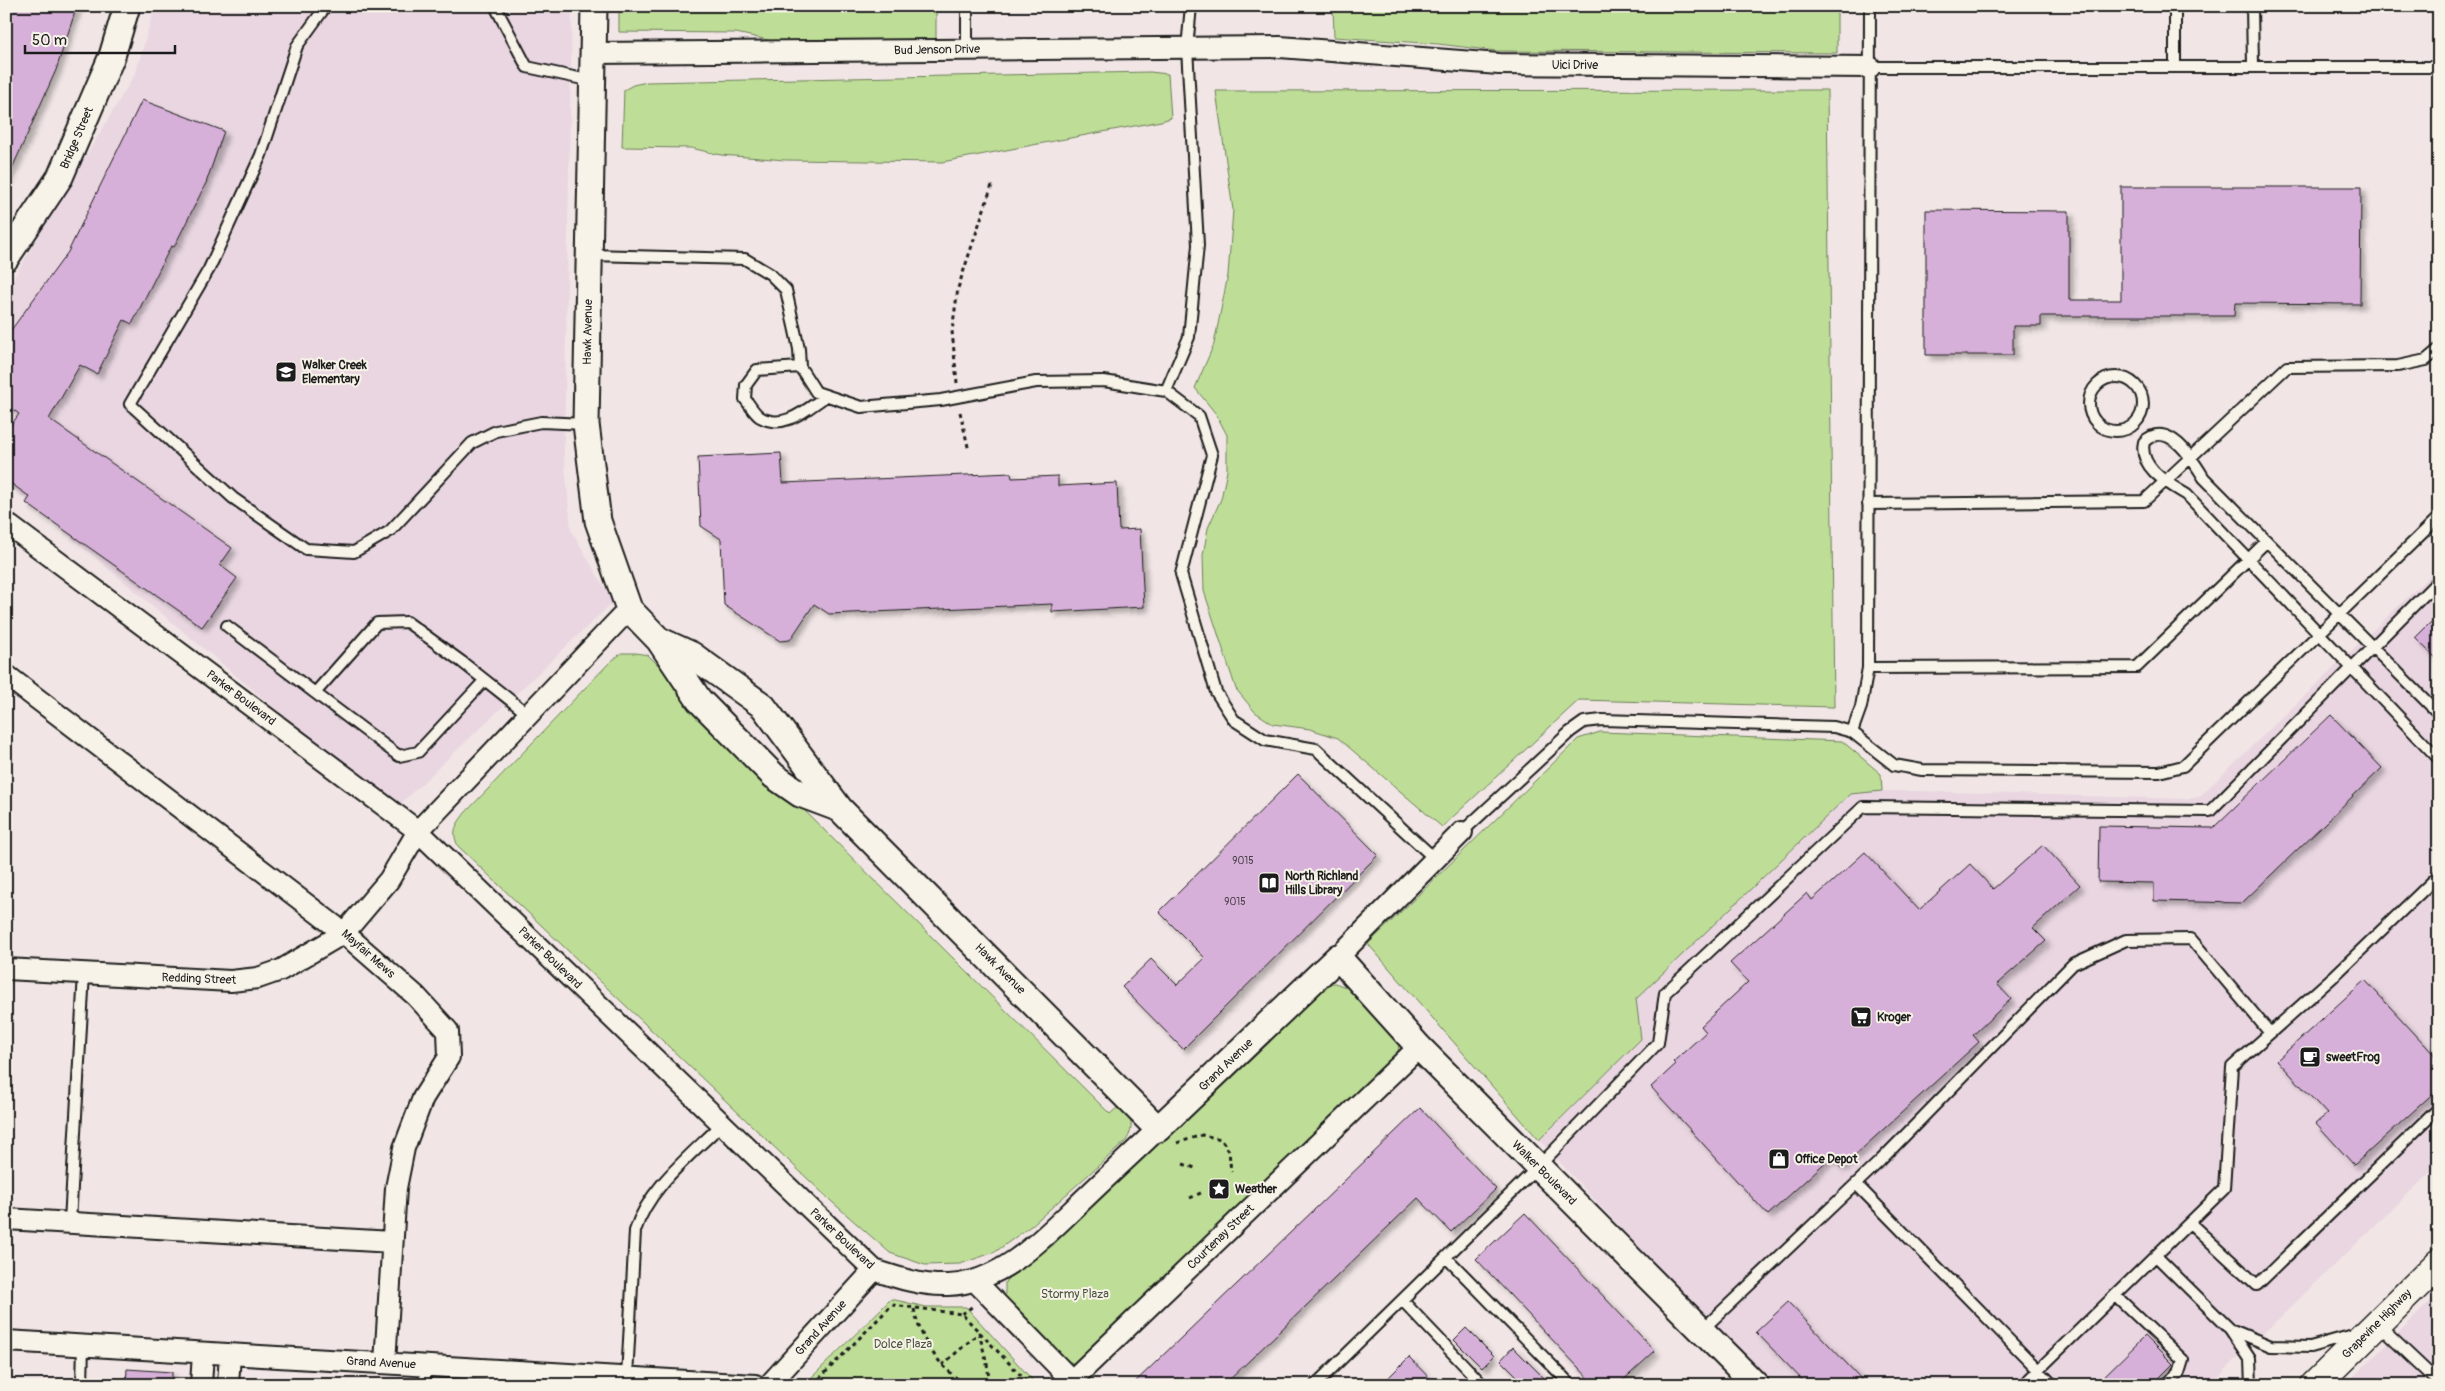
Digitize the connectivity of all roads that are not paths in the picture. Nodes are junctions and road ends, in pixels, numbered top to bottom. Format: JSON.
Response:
{"nodes":[{"id":1,"x":127,"y":6,"type":"edge"},
{"id":2,"x":326,"y":6,"type":"edge"},
{"id":3,"x":495,"y":6,"type":"edge"},
{"id":4,"x":594,"y":6,"type":"edge"},
{"id":5,"x":967,"y":6,"type":"edge"},
{"id":6,"x":1191,"y":6,"type":"edge"},
{"id":7,"x":1870,"y":6,"type":"edge"},
{"id":8,"x":2175,"y":6,"type":"edge"},
{"id":9,"x":2252,"y":6,"type":"edge"},
{"id":10,"x":1280,"y":47,"type":"joint"},
{"id":11,"x":1187,"y":48,"type":"junction"},
{"id":12,"x":967,"y":50,"type":"junction"},
{"id":13,"x":594,"y":53,"type":"junction"},
{"id":14,"x":2175,"y":66,"type":"junction"},
{"id":15,"x":2253,"y":66,"type":"junction"},
{"id":16,"x":1870,"y":67,"type":"junction"},
{"id":17,"x":2439,"y":67,"type":"edge"},
{"id":18,"x":593,"y":81,"type":"junction"},
{"id":19,"x":590,"y":255,"type":"junction"},
{"id":20,"x":6,"y":258,"type":"edge"},
{"id":21,"x":2439,"y":349,"type":"edge"},
{"id":22,"x":800,"y":367,"type":"junction"},
{"id":23,"x":1166,"y":391,"type":"junction"},
{"id":24,"x":826,"y":396,"type":"junction"},
{"id":25,"x":586,"y":424,"type":"junction"},
{"id":26,"x":2133,"y":426,"type":"junction"},
{"id":27,"x":2146,"y":440,"type":"junction"},
{"id":28,"x":2191,"y":456,"type":"junction"},
{"id":29,"x":2164,"y":481,"type":"junction"},
{"id":30,"x":1868,"y":504,"type":"junction"},
{"id":31,"x":2439,"y":517,"type":"edge"},
{"id":32,"x":6,"y":523,"type":"edge"},
{"id":33,"x":2267,"y":541,"type":"junction"},
{"id":34,"x":2248,"y":559,"type":"junction"},
{"id":35,"x":2439,"y":580,"type":"edge"},
{"id":36,"x":629,"y":609,"type":"junction"},
{"id":37,"x":2340,"y":613,"type":"junction"},
{"id":38,"x":227,"y":626,"type":"dead end"},
{"id":39,"x":2320,"y":634,"type":"junction"},
{"id":40,"x":658,"y":640,"type":"junction"},
{"id":41,"x":2371,"y":646,"type":"junction"},
{"id":42,"x":2351,"y":666,"type":"junction"},
{"id":43,"x":1868,"y":668,"type":"junction"},
{"id":44,"x":6,"y":675,"type":"edge"},
{"id":45,"x":485,"y":680,"type":"junction"},
{"id":46,"x":315,"y":693,"type":"junction"},
{"id":47,"x":2439,"y":714,"type":"edge"},
{"id":48,"x":529,"y":715,"type":"junction"},
{"id":49,"x":1852,"y":732,"type":"junction"},
{"id":50,"x":2439,"y":759,"type":"edge"},
{"id":51,"x":840,"y":810,"type":"junction"},
{"id":52,"x":418,"y":830,"type":"junction"},
{"id":53,"x":1462,"y":832,"type":"joint"},
{"id":54,"x":1435,"y":859,"type":"junction"},
{"id":55,"x":2439,"y":875,"type":"edge"},
{"id":56,"x":344,"y":933,"type":"junction"},
{"id":57,"x":1338,"y":957,"type":"junction"},
{"id":58,"x":6,"y":968,"type":"edge"},
{"id":59,"x":84,"y":973,"type":"junction"},
{"id":60,"x":2270,"y":1033,"type":"junction"},
{"id":61,"x":1419,"y":1047,"type":"junction"},
{"id":62,"x":2439,"y":1108,"type":"edge"},
{"id":63,"x":722,"y":1124,"type":"junction"},
{"id":64,"x":1171,"y":1137,"type":"junction"},
{"id":65,"x":1538,"y":1167,"type":"junction"},
{"id":66,"x":1856,"y":1184,"type":"junction"},
{"id":67,"x":6,"y":1219,"type":"edge"},
{"id":68,"x":70,"y":1222,"type":"junction"},
{"id":69,"x":2190,"y":1222,"type":"junction"},
{"id":70,"x":392,"y":1242,"type":"junction"},
{"id":71,"x":2156,"y":1256,"type":"junction"},
{"id":72,"x":1446,"y":1257,"type":"junction"},
{"id":73,"x":2439,"y":1263,"type":"edge"},
{"id":74,"x":874,"y":1270,"type":"junction"},
{"id":75,"x":975,"y":1281,"type":"junction"},
{"id":76,"x":2115,"y":1295,"type":"junction"},
{"id":77,"x":1402,"y":1300,"type":"junction"},
{"id":78,"x":2373,"y":1328,"type":"junction"},
{"id":79,"x":2230,"y":1329,"type":"junction"},
{"id":80,"x":1702,"y":1330,"type":"junction"},
{"id":81,"x":6,"y":1341,"type":"edge"},
{"id":82,"x":83,"y":1345,"type":"junction"},
{"id":83,"x":203,"y":1353,"type":"junction"},
{"id":84,"x":230,"y":1355,"type":"junction"},
{"id":85,"x":384,"y":1364,"type":"junction"},
{"id":86,"x":2038,"y":1370,"type":"junction"},
{"id":87,"x":425,"y":1375,"type":"edge"},
{"id":88,"x":627,"y":1378,"type":"junction"},
{"id":89,"x":2434,"y":1378,"type":"edge"},
{"id":90,"x":1072,"y":1383,"type":"edge"},
{"id":91,"x":1321,"y":1383,"type":"edge"},
{"id":92,"x":82,"y":1385,"type":"edge"},
{"id":93,"x":201,"y":1385,"type":"edge"},
{"id":94,"x":228,"y":1385,"type":"edge"},
{"id":95,"x":755,"y":1385,"type":"edge"},
{"id":96,"x":769,"y":1385,"type":"edge"},
{"id":97,"x":1483,"y":1385,"type":"edge"},
{"id":98,"x":1572,"y":1385,"type":"edge"},
{"id":99,"x":1756,"y":1385,"type":"edge"},
{"id":100,"x":2023,"y":1385,"type":"edge"},
{"id":101,"x":2053,"y":1385,"type":"edge"},
{"id":102,"x":2166,"y":1385,"type":"edge"},
{"id":103,"x":2252,"y":1385,"type":"edge"},
{"id":104,"x":2315,"y":1385,"type":"edge"}],
"edges":[{"from":1,"to":20,"type":"street","name":"Bridge Street"},
{"from":2,"to":25,"type":"lane"},
{"from":3,"to":18,"type":"lane"},
{"from":4,"to":13,"type":"street","name":"Hawk Avenue"},
{"from":5,"to":12,"type":"lane"},
{"from":6,"to":11,"type":"lane"},
{"from":7,"to":16,"type":"lane"},
{"from":8,"to":14,"type":"lane"},
{"from":9,"to":15,"type":"lane"},
{"from":10,"to":11,"type":"street","name":"Bud Jenson Drive"},
{"from":10,"to":16,"type":"street","name":"Uici Drive"},
{"from":11,"to":12,"type":"street","name":"Bud Jenson Drive"},
{"from":11,"to":23,"type":"lane"},
{"from":12,"to":13,"type":"street","name":"Bud Jenson Drive"},
{"from":13,"to":18,"type":"street","name":"Hawk Avenue"},
{"from":14,"to":15,"type":"lane"},
{"from":14,"to":16,"type":"lane"},
{"from":15,"to":17,"type":"lane"},
{"from":16,"to":30,"type":"lane"},
{"from":18,"to":19,"type":"street","name":"Hawk Avenue"},
{"from":19,"to":22,"type":"lane"},
{"from":19,"to":25,"type":"street","name":"Hawk Avenue"},
{"from":21,"to":28,"type":"lane"},
{"from":22,"to":24,"type":"lane"},
{"from":22,"to":24,"type":"lane"},
{"from":23,"to":24,"type":"lane"},
{"from":23,"to":54,"type":"lane"},
{"from":25,"to":36,"type":"street","name":"Hawk Avenue"},
{"from":26,"to":26,"type":"lane"},
{"from":26,"to":27,"type":"lane"},
{"from":27,"to":28,"type":"lane"},
{"from":27,"to":29,"type":"lane"},
{"from":28,"to":29,"type":"lane"},
{"from":28,"to":33,"type":"lane"},
{"from":29,"to":30,"type":"lane"},
{"from":29,"to":34,"type":"lane"},
{"from":30,"to":43,"type":"lane"},
{"from":31,"to":37,"type":"lane"},
{"from":32,"to":52,"type":"street","name":"Parker Boulevard"},
{"from":33,"to":34,"type":"lane"},
{"from":33,"to":37,"type":"lane"},
{"from":34,"to":39,"type":"lane"},
{"from":34,"to":43,"type":"lane"},
{"from":35,"to":41,"type":"lane"},
{"from":36,"to":40,"type":"street","name":"Hawk Avenue"},
{"from":36,"to":48,"type":"street","name":"Redding Street"},
{"from":37,"to":39,"type":"lane"},
{"from":37,"to":41,"type":"lane"},
{"from":38,"to":46,"type":"lane"},
{"from":39,"to":42,"type":"lane"},
{"from":39,"to":49,"type":"lane"},
{"from":40,"to":51,"type":"street","name":"Hawk Avenue"},
{"from":40,"to":51,"type":"street","name":"Hawk Avenue"},
{"from":41,"to":42,"type":"lane"},
{"from":41,"to":47,"type":"lane"},
{"from":42,"to":50,"type":"lane"},
{"from":42,"to":65,"type":"lane"},
{"from":43,"to":49,"type":"lane"},
{"from":44,"to":56,"type":"street","name":"Mayfair Mews"},
{"from":45,"to":46,"type":"lane"},
{"from":45,"to":46,"type":"lane"},
{"from":45,"to":48,"type":"lane"},
{"from":48,"to":52,"type":"street","name":"Redding Street"},
{"from":49,"to":53,"type":"lane"},
{"from":51,"to":64,"type":"street","name":"Hawk Avenue"},
{"from":52,"to":56,"type":"street","name":"Redding Street"},
{"from":52,"to":63,"type":"street","name":"Parker Boulevard"},
{"from":53,"to":54,"type":"street","name":"Grand Avenue"},
{"from":54,"to":57,"type":"street","name":"Grand Avenue"},
{"from":55,"to":60,"type":"lane"},
{"from":56,"to":59,"type":"street","name":"Redding Street"},
{"from":56,"to":70,"type":"street","name":"Mayfair Mews"},
{"from":57,"to":61,"type":"street","name":"Walker Boulevard"},
{"from":57,"to":64,"type":"street","name":"Grand Avenue"},
{"from":58,"to":59,"type":"street","name":"Redding Street"},
{"from":59,"to":68,"type":"lane"},
{"from":60,"to":66,"type":"lane"},
{"from":60,"to":69,"type":"lane"},
{"from":61,"to":65,"type":"street","name":"Walker Boulevard"},
{"from":61,"to":90,"type":"street","name":"Courtenay Street"},
{"from":62,"to":69,"type":"lane"},
{"from":63,"to":74,"type":"street","name":"Parker Boulevard"},
{"from":63,"to":88,"type":"lane"},
{"from":64,"to":75,"type":"street","name":"Grand Avenue"},
{"from":65,"to":72,"type":"lane"},
{"from":65,"to":80,"type":"street","name":"Walker Boulevard"},
{"from":66,"to":80,"type":"lane"},
{"from":66,"to":86,"type":"lane"},
{"from":67,"to":68,"type":"street"},
{"from":68,"to":70,"type":"street"},
{"from":69,"to":71,"type":"lane"},
{"from":70,"to":85,"type":"street","name":"Mayfair Mews"},
{"from":71,"to":76,"type":"lane"},
{"from":71,"to":79,"type":"lane"},
{"from":72,"to":77,"type":"lane"},
{"from":72,"to":98,"type":"lane"},
{"from":73,"to":78,"type":"main road","name":"Grapevine Highway"},
{"from":74,"to":75,"type":"street","name":"Parker Boulevard"},
{"from":74,"to":96,"type":"street","name":"Grand Avenue"},
{"from":75,"to":90,"type":"street"},
{"from":76,"to":86,"type":"lane"},
{"from":76,"to":102,"type":"lane"},
{"from":77,"to":91,"type":"lane"},
{"from":77,"to":97,"type":"lane"},
{"from":78,"to":79,"type":"lane"},
{"from":78,"to":89,"type":"lane"},
{"from":78,"to":104,"type":"main road","name":"Grapevine Highway"},
{"from":79,"to":103,"type":"lane"},
{"from":80,"to":99,"type":"street","name":"Walker Boulevard"},
{"from":81,"to":82,"type":"street","name":"Grand Avenue"},
{"from":82,"to":83,"type":"street","name":"Grand Avenue"},
{"from":82,"to":92,"type":"lane"},
{"from":83,"to":84,"type":"street","name":"Grand Avenue"},
{"from":83,"to":93,"type":"street"},
{"from":84,"to":85,"type":"street","name":"Grand Avenue"},
{"from":84,"to":94,"type":"street"},
{"from":85,"to":87,"type":"street","name":"Grand Avenue"},
{"from":86,"to":100,"type":"lane"},
{"from":86,"to":101,"type":"lane"},
{"from":87,"to":88,"type":"street","name":"Grand Avenue"},
{"from":88,"to":95,"type":"street","name":"Grand Avenue"}]}
